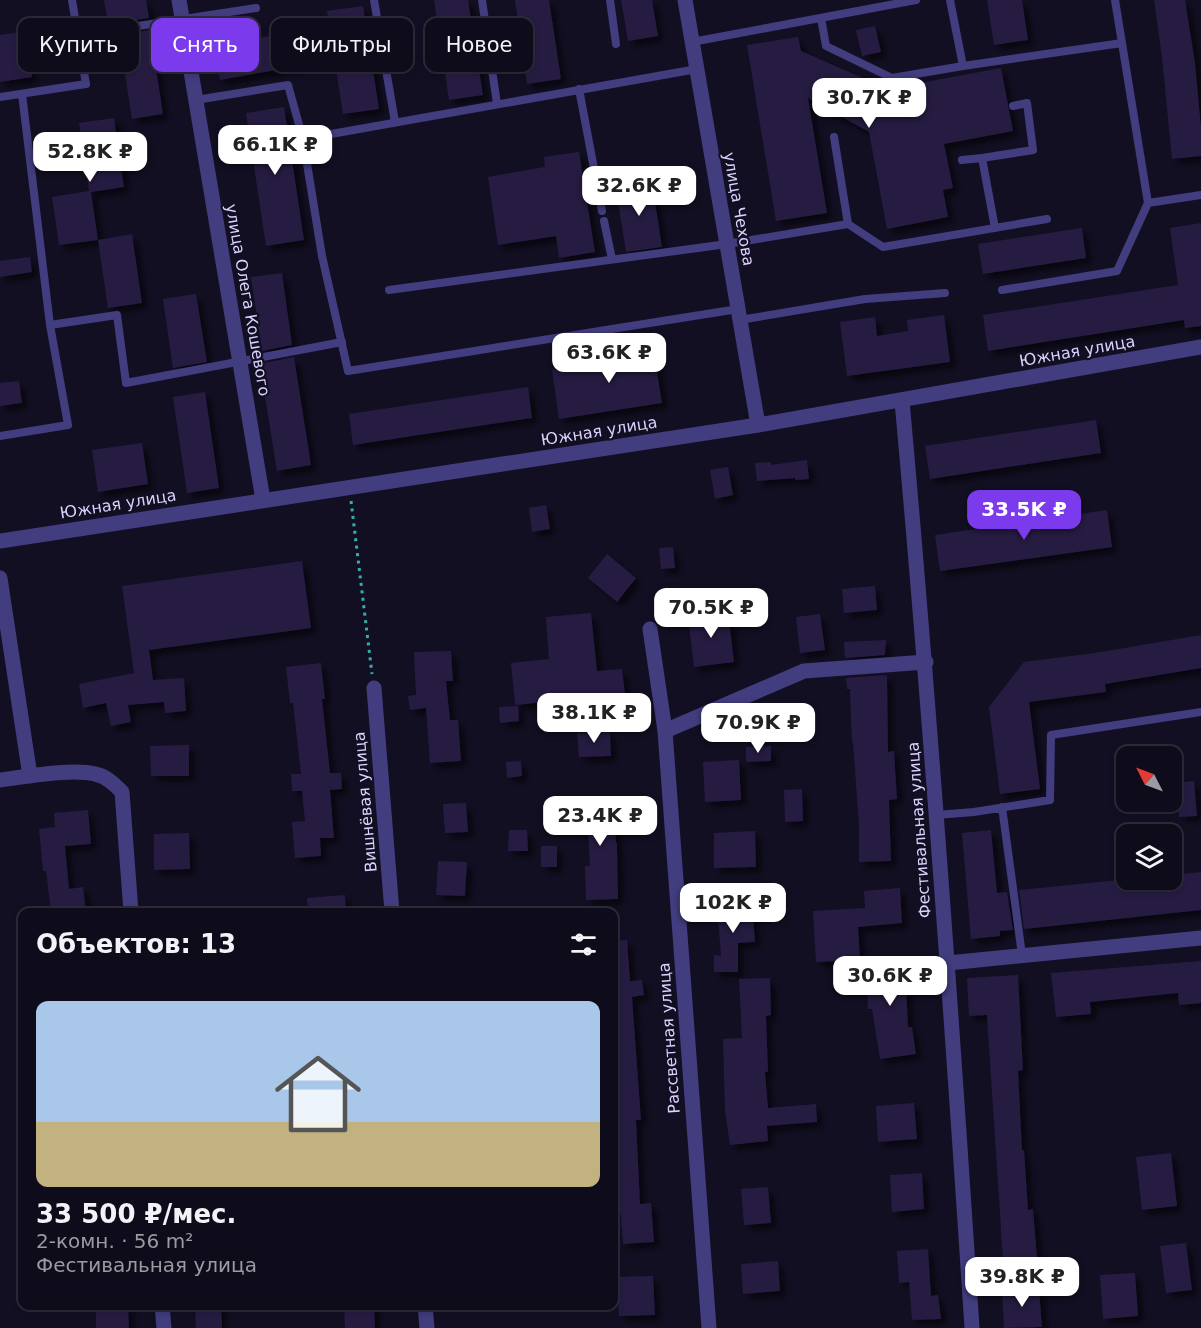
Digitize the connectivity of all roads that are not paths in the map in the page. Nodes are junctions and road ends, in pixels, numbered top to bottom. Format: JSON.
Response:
{"nodes":[{"id":1,"x":72,"y":0,"type":"edge"},
{"id":2,"x":179,"y":0,"type":"edge"},
{"id":3,"x":374,"y":0,"type":"edge"},
{"id":4,"x":482,"y":0,"type":"edge"},
{"id":5,"x":610,"y":0,"type":"edge"},
{"id":6,"x":685,"y":0,"type":"edge"},
{"id":7,"x":916,"y":0,"type":"edge"},
{"id":8,"x":950,"y":0,"type":"edge"},
{"id":9,"x":1114,"y":0,"type":"edge"},
{"id":10,"x":255,"y":8,"type":"dead end"},
{"id":11,"x":76,"y":18,"type":"edge"},
{"id":12,"x":182,"y":18,"type":"edge"},
{"id":13,"x":189,"y":18,"type":"edge"},
{"id":14,"x":821,"y":18,"type":"junction"},
{"id":15,"x":692,"y":42,"type":"junction"},
{"id":16,"x":1122,"y":43,"type":"junction"},
{"id":17,"x":616,"y":44,"type":"dead end"},
{"id":18,"x":963,"y":66,"type":"junction"},
{"id":19,"x":697,"y":69,"type":"junction"},
{"id":20,"x":85,"y":72,"type":"edge"},
{"id":21,"x":191,"y":72,"type":"edge"},
{"id":22,"x":579,"y":90,"type":"junction"},
{"id":23,"x":22,"y":94,"type":"junction"},
{"id":24,"x":0,"y":97,"type":"edge"},
{"id":25,"x":196,"y":100,"type":"junction"},
{"id":26,"x":497,"y":104,"type":"junction"},
{"id":27,"x":1013,"y":106,"type":"dead end"},
{"id":28,"x":395,"y":122,"type":"junction"},
{"id":29,"x":834,"y":137,"type":"dead end"},
{"id":30,"x":303,"y":139,"type":"junction"},
{"id":31,"x":982,"y":158,"type":"junction"},
{"id":32,"x":962,"y":160,"type":"dead end"},
{"id":33,"x":1201,"y":195,"type":"edge"},
{"id":34,"x":1148,"y":203,"type":"junction"},
{"id":35,"x":602,"y":211,"type":"dead end"},
{"id":36,"x":1047,"y":219,"type":"dead end"},
{"id":37,"x":604,"y":221,"type":"dead end"},
{"id":38,"x":848,"y":224,"type":"junction"},
{"id":39,"x":994,"y":228,"type":"junction"},
{"id":40,"x":727,"y":244,"type":"junction"},
{"id":41,"x":612,"y":260,"type":"junction"},
{"id":42,"x":389,"y":290,"type":"dead end"},
{"id":43,"x":1002,"y":290,"type":"dead end"},
{"id":44,"x":945,"y":293,"type":"dead end"},
{"id":45,"x":739,"y":315,"type":"junction"},
{"id":46,"x":50,"y":326,"type":"junction"},
{"id":47,"x":342,"y":342,"type":"junction"},
{"id":48,"x":1201,"y":347,"type":"edge"},
{"id":49,"x":240,"y":362,"type":"junction"},
{"id":50,"x":902,"y":401,"type":"junction"},
{"id":51,"x":758,"y":425,"type":"junction"},
{"id":52,"x":0,"y":436,"type":"edge"},
{"id":53,"x":263,"y":500,"type":"junction"},
{"id":54,"x":0,"y":541,"type":"edge"},
{"id":55,"x":0,"y":578,"type":"edge"},
{"id":56,"x":650,"y":628,"type":"dead end"},
{"id":57,"x":926,"y":662,"type":"junction"},
{"id":58,"x":374,"y":688,"type":"road end"},
{"id":59,"x":1201,"y":712,"type":"edge"},
{"id":60,"x":665,"y":731,"type":"junction"},
{"id":61,"x":30,"y":776,"type":"junction"},
{"id":62,"x":0,"y":780,"type":"edge"},
{"id":63,"x":1002,"y":807,"type":"junction"},
{"id":64,"x":935,"y":815,"type":"junction"},
{"id":65,"x":131,"y":908,"type":"edge"},
{"id":66,"x":392,"y":908,"type":"edge"},
{"id":67,"x":1201,"y":938,"type":"edge"},
{"id":68,"x":1022,"y":955,"type":"junction"},
{"id":69,"x":948,"y":963,"type":"junction"},
{"id":70,"x":162,"y":1310,"type":"edge"},
{"id":71,"x":425,"y":1310,"type":"edge"},
{"id":72,"x":164,"y":1328,"type":"edge"},
{"id":73,"x":427,"y":1328,"type":"edge"},
{"id":74,"x":709,"y":1328,"type":"edge"},
{"id":75,"x":972,"y":1328,"type":"edge"}],
"edges":[{"from":1,"to":11,"type":"lane"},
{"from":2,"to":12,"type":"street","name":"улица Олега Кошевого"},
{"from":3,"to":28,"type":"lane"},
{"from":4,"to":26,"type":"lane"},
{"from":5,"to":17,"type":"lane"},
{"from":6,"to":15,"type":"street","name":"улица Чехова"},
{"from":7,"to":14,"type":"lane"},
{"from":8,"to":18,"type":"lane"},
{"from":9,"to":16,"type":"lane"},
{"from":10,"to":13,"type":"lane"},
{"from":14,"to":15,"type":"lane"},
{"from":14,"to":18,"type":"lane"},
{"from":15,"to":19,"type":"street","name":"улица Чехова"},
{"from":16,"to":18,"type":"lane"},
{"from":16,"to":34,"type":"lane"},
{"from":19,"to":22,"type":"lane"},
{"from":19,"to":40,"type":"street","name":"улица Чехова"},
{"from":20,"to":23,"type":"lane"},
{"from":21,"to":25,"type":"street","name":"улица Олега Кошевого"},
{"from":22,"to":26,"type":"lane"},
{"from":22,"to":35,"type":"lane"},
{"from":23,"to":24,"type":"lane"},
{"from":23,"to":46,"type":"lane"},
{"from":25,"to":30,"type":"lane"},
{"from":25,"to":49,"type":"street","name":"улица Олега Кошевого"},
{"from":26,"to":28,"type":"lane"},
{"from":27,"to":31,"type":"lane"},
{"from":28,"to":30,"type":"lane"},
{"from":29,"to":38,"type":"lane"},
{"from":30,"to":47,"type":"lane"},
{"from":31,"to":32,"type":"lane"},
{"from":31,"to":39,"type":"lane"},
{"from":33,"to":34,"type":"lane"},
{"from":34,"to":43,"type":"lane"},
{"from":36,"to":39,"type":"lane"},
{"from":37,"to":41,"type":"lane"},
{"from":38,"to":39,"type":"lane"},
{"from":38,"to":40,"type":"lane"},
{"from":40,"to":41,"type":"lane"},
{"from":40,"to":45,"type":"street","name":"улица Чехова"},
{"from":41,"to":42,"type":"lane"},
{"from":44,"to":45,"type":"lane"},
{"from":45,"to":47,"type":"lane"},
{"from":45,"to":51,"type":"street","name":"улица Чехова"},
{"from":46,"to":49,"type":"lane"},
{"from":46,"to":52,"type":"lane"},
{"from":47,"to":49,"type":"lane"},
{"from":48,"to":50,"type":"street","name":"Южная улица"},
{"from":49,"to":53,"type":"street","name":"улица Олега Кошевого"},
{"from":50,"to":51,"type":"street","name":"Южная улица"},
{"from":50,"to":57,"type":"street","name":"Фестивальная улица"},
{"from":51,"to":53,"type":"street","name":"Южная улица"},
{"from":53,"to":54,"type":"street","name":"Южная улица"},
{"from":55,"to":61,"type":"street"},
{"from":56,"to":60,"type":"street","name":"Рассветная улица"},
{"from":57,"to":60,"type":"street"},
{"from":57,"to":64,"type":"street","name":"Фестивальная улица"},
{"from":58,"to":66,"type":"street","name":"Вишнёвая улица"},
{"from":59,"to":63,"type":"lane"},
{"from":60,"to":74,"type":"street","name":"Рассветная улица"},
{"from":61,"to":62,"type":"street"},
{"from":61,"to":65,"type":"street"},
{"from":63,"to":64,"type":"lane"},
{"from":63,"to":68,"type":"lane"},
{"from":64,"to":69,"type":"street","name":"Фестивальная улица"},
{"from":67,"to":68,"type":"street"},
{"from":68,"to":69,"type":"street"},
{"from":69,"to":75,"type":"street","name":"Фестивальная улица"},
{"from":70,"to":72,"type":"street"},
{"from":71,"to":73,"type":"street"}]}
